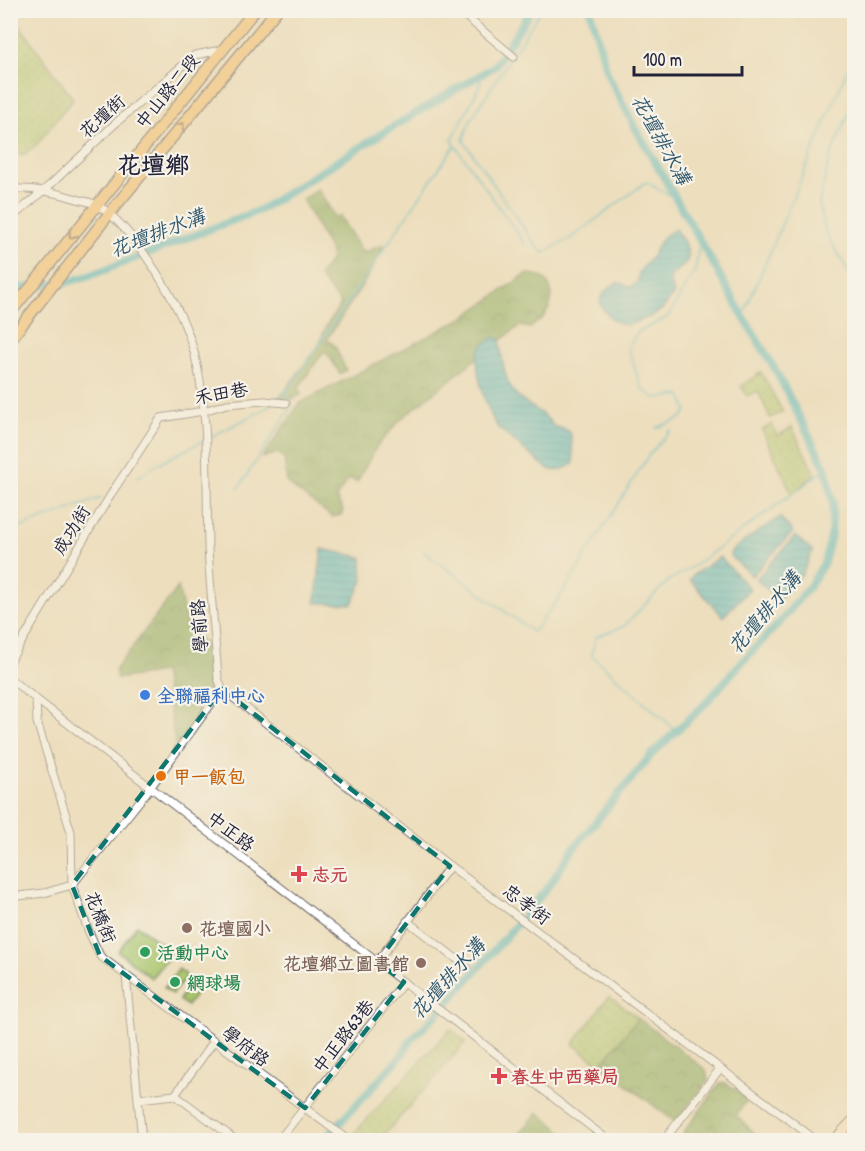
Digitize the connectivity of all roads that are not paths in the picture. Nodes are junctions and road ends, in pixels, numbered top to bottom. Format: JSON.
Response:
{"nodes":[{"id":1,"x":255,"y":10,"type":"edge"},
{"id":2,"x":277,"y":10,"type":"edge"},
{"id":3,"x":458,"y":10,"type":"edge"},
{"id":4,"x":222,"y":50,"type":"junction"},
{"id":5,"x":513,"y":57,"type":"dead end"},
{"id":6,"x":10,"y":189,"type":"edge"},
{"id":7,"x":45,"y":190,"type":"junction"},
{"id":8,"x":97,"y":204,"type":"junction"},
{"id":9,"x":109,"y":214,"type":"junction"},
{"id":10,"x":10,"y":219,"type":"edge"},
{"id":11,"x":10,"y":314,"type":"edge"},
{"id":12,"x":10,"y":340,"type":"edge"},
{"id":13,"x":286,"y":404,"type":"dead end"},
{"id":14,"x":204,"y":411,"type":"junction"},
{"id":15,"x":161,"y":418,"type":"joint"},
{"id":16,"x":10,"y":661,"type":"edge"},
{"id":17,"x":10,"y":679,"type":"edge"},
{"id":18,"x":222,"y":689,"type":"junction"},
{"id":19,"x":36,"y":699,"type":"junction"},
{"id":20,"x":150,"y":788,"type":"junction"},
{"id":21,"x":450,"y":866,"type":"junction"},
{"id":22,"x":72,"y":885,"type":"junction"},
{"id":23,"x":10,"y":897,"type":"edge"},
{"id":24,"x":407,"y":921,"type":"junction"},
{"id":25,"x":377,"y":962,"type":"junction"},
{"id":26,"x":467,"y":967,"type":"dead end"},
{"id":27,"x":126,"y":976,"type":"junction"},
{"id":28,"x":404,"y":982,"type":"junction"},
{"id":29,"x":214,"y":1041,"type":"junction"},
{"id":30,"x":719,"y":1070,"type":"junction"},
{"id":31,"x":175,"y":1095,"type":"junction"},
{"id":32,"x":138,"y":1099,"type":"junction"},
{"id":33,"x":305,"y":1108,"type":"junction"},
{"id":34,"x":855,"y":1119,"type":"edge"},
{"id":35,"x":142,"y":1140,"type":"edge"},
{"id":36,"x":236,"y":1140,"type":"edge"},
{"id":37,"x":279,"y":1140,"type":"edge"},
{"id":38,"x":348,"y":1140,"type":"edge"},
{"id":39,"x":608,"y":1140,"type":"edge"},
{"id":40,"x":664,"y":1140,"type":"edge"},
{"id":41,"x":816,"y":1140,"type":"edge"},
{"id":42,"x":834,"y":1140,"type":"edge"}],
"edges":[{"from":1,"to":4,"type":"main road","name":"中山路二段"},
{"from":9,"to":2,"type":"main road","name":"中山路二段","one_way":true},
{"from":3,"to":5,"type":"street"},
{"from":4,"to":7,"type":"street","name":"花壇街"},
{"from":4,"to":8,"type":"main road","name":"中山路二段"},
{"from":6,"to":7,"type":"street"},
{"from":7,"to":8,"type":"street"},
{"from":7,"to":10,"type":"street","name":"花壇街"},
{"from":8,"to":9,"type":"street"},
{"from":8,"to":11,"type":"main road","name":"中山路二段","one_way":true},
{"from":9,"to":12,"type":"main road","name":"中山路二段"},
{"from":9,"to":14,"type":"street","name":"學前路"},
{"from":13,"to":14,"type":"street","name":"禾田巷"},
{"from":14,"to":15,"type":"street","name":"禾田巷"},
{"from":14,"to":18,"type":"street","name":"學前路"},
{"from":15,"to":16,"type":"street","name":"成功街"},
{"from":17,"to":19,"type":"street","name":"中正路"},
{"from":18,"to":20,"type":"street"},
{"from":18,"to":21,"type":"street","name":"忠孝街"},
{"from":19,"to":20,"type":"street","name":"中正路"},
{"from":19,"to":22,"type":"street","name":"花橋街"},
{"from":20,"to":22,"type":"street"},
{"from":20,"to":25,"type":"street","name":"中正路"},
{"from":21,"to":24,"type":"street"},
{"from":21,"to":30,"type":"street","name":"忠孝街"},
{"from":22,"to":23,"type":"street"},
{"from":22,"to":27,"type":"street","name":"花橋街"},
{"from":24,"to":25,"type":"street"},
{"from":24,"to":26,"type":"street"},
{"from":25,"to":28,"type":"street","name":"中正路"},
{"from":27,"to":29,"type":"street","name":"學府路"},
{"from":27,"to":32,"type":"street"},
{"from":28,"to":33,"type":"street","name":"中正路63巷"},
{"from":28,"to":39,"type":"street","name":"中正路"},
{"from":29,"to":31,"type":"street"},
{"from":29,"to":33,"type":"street","name":"學府路"},
{"from":30,"to":40,"type":"street"},
{"from":30,"to":41,"type":"street","name":"忠孝街"},
{"from":31,"to":32,"type":"street"},
{"from":31,"to":36,"type":"street"},
{"from":32,"to":35,"type":"street"},
{"from":33,"to":37,"type":"street","name":"中正路63巷"},
{"from":33,"to":38,"type":"street","name":"學府路"},
{"from":34,"to":42,"type":"main road"}]}
